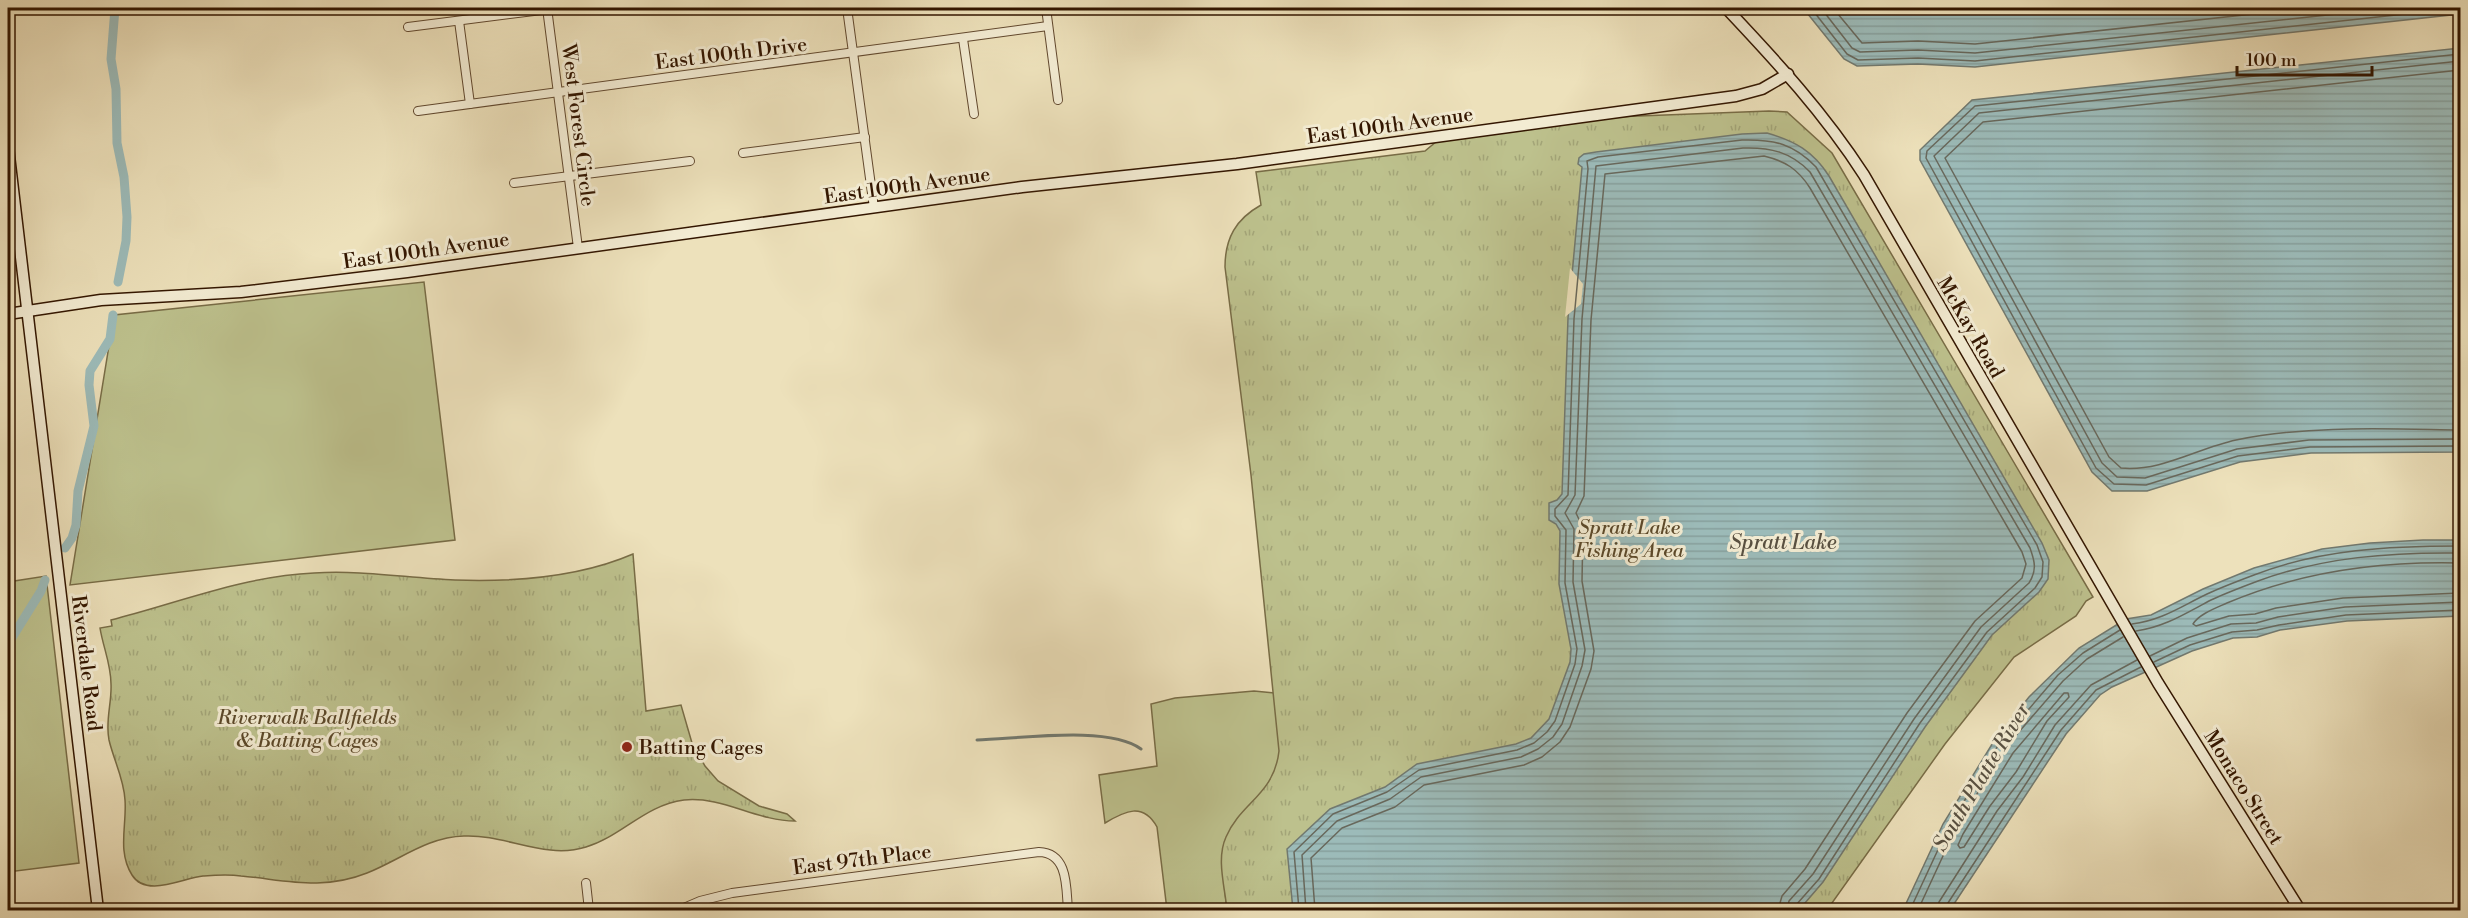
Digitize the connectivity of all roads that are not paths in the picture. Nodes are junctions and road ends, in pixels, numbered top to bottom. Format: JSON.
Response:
{"nodes":[{"id":1,"x":547,"y":8,"type":"edge"},
{"id":2,"x":558,"y":8,"type":"edge"},
{"id":3,"x":847,"y":8,"type":"edge"},
{"id":4,"x":1046,"y":8,"type":"edge"},
{"id":5,"x":1726,"y":8,"type":"edge"},
{"id":6,"x":459,"y":21,"type":"junction"},
{"id":7,"x":1048,"y":26,"type":"junction"},
{"id":8,"x":408,"y":27,"type":"dead end"},
{"id":9,"x":963,"y":39,"type":"junction"},
{"id":10,"x":854,"y":54,"type":"junction"},
{"id":11,"x":1788,"y":74,"type":"junction"},
{"id":12,"x":557,"y":92,"type":"junction"},
{"id":13,"x":1058,"y":100,"type":"dead end"},
{"id":14,"x":470,"y":104,"type":"junction"},
{"id":15,"x":418,"y":111,"type":"dead end"},
{"id":16,"x":974,"y":114,"type":"dead end"},
{"id":17,"x":865,"y":136,"type":"junction"},
{"id":18,"x":8,"y":147,"type":"edge"},
{"id":19,"x":743,"y":153,"type":"dead end"},
{"id":20,"x":8,"y":159,"type":"edge"},
{"id":21,"x":690,"y":161,"type":"dead end"},
{"id":22,"x":568,"y":176,"type":"junction"},
{"id":23,"x":514,"y":183,"type":"dead end"},
{"id":24,"x":874,"y":208,"type":"junction"},
{"id":25,"x":578,"y":248,"type":"junction"},
{"id":26,"x":27,"y":311,"type":"junction"},
{"id":27,"x":8,"y":314,"type":"edge"},
{"id":28,"x":2158,"y":684,"type":"joint"},
{"id":29,"x":586,"y":883,"type":"dead end"},
{"id":30,"x":684,"y":909,"type":"edge"},
{"id":31,"x":98,"y":910,"type":"edge"},
{"id":32,"x":575,"y":910,"type":"edge"},
{"id":33,"x":589,"y":910,"type":"edge"},
{"id":34,"x":1068,"y":910,"type":"edge"},
{"id":35,"x":2300,"y":910,"type":"edge"}],
"edges":[{"from":1,"to":2,"type":"street"},
{"from":1,"to":6,"type":"street"},
{"from":1,"to":12,"type":"street","name":"West Forest Circle"},
{"from":3,"to":10,"type":"street"},
{"from":4,"to":7,"type":"street"},
{"from":5,"to":11,"type":"street","name":"McKay Road"},
{"from":6,"to":8,"type":"street"},
{"from":6,"to":14,"type":"street"},
{"from":7,"to":9,"type":"street","name":"East 100th Drive"},
{"from":7,"to":13,"type":"street"},
{"from":9,"to":10,"type":"street","name":"East 100th Drive"},
{"from":9,"to":16,"type":"street"},
{"from":10,"to":12,"type":"street","name":"East 100th Drive"},
{"from":10,"to":17,"type":"street"},
{"from":11,"to":24,"type":"street","name":"East 100th Avenue"},
{"from":11,"to":28,"type":"street","name":"McKay Road"},
{"from":12,"to":14,"type":"street","name":"East 100th Drive"},
{"from":12,"to":22,"type":"street","name":"West Forest Circle"},
{"from":14,"to":15,"type":"street","name":"East 100th Drive"},
{"from":17,"to":19,"type":"street"},
{"from":17,"to":24,"type":"street"},
{"from":18,"to":20,"type":"street"},
{"from":20,"to":26,"type":"street"},
{"from":21,"to":22,"type":"street"},
{"from":22,"to":23,"type":"street"},
{"from":22,"to":25,"type":"street","name":"West Forest Circle"},
{"from":24,"to":25,"type":"street","name":"East 100th Avenue"},
{"from":25,"to":26,"type":"street","name":"East 100th Avenue"},
{"from":26,"to":27,"type":"street","name":"East 100th Avenue"},
{"from":26,"to":31,"type":"street","name":"Riverdale Road"},
{"from":28,"to":35,"type":"street","name":"Monaco Street"},
{"from":29,"to":33,"type":"street"},
{"from":30,"to":34,"type":"street","name":"East 97th Place"},
{"from":32,"to":33,"type":"street"}]}
